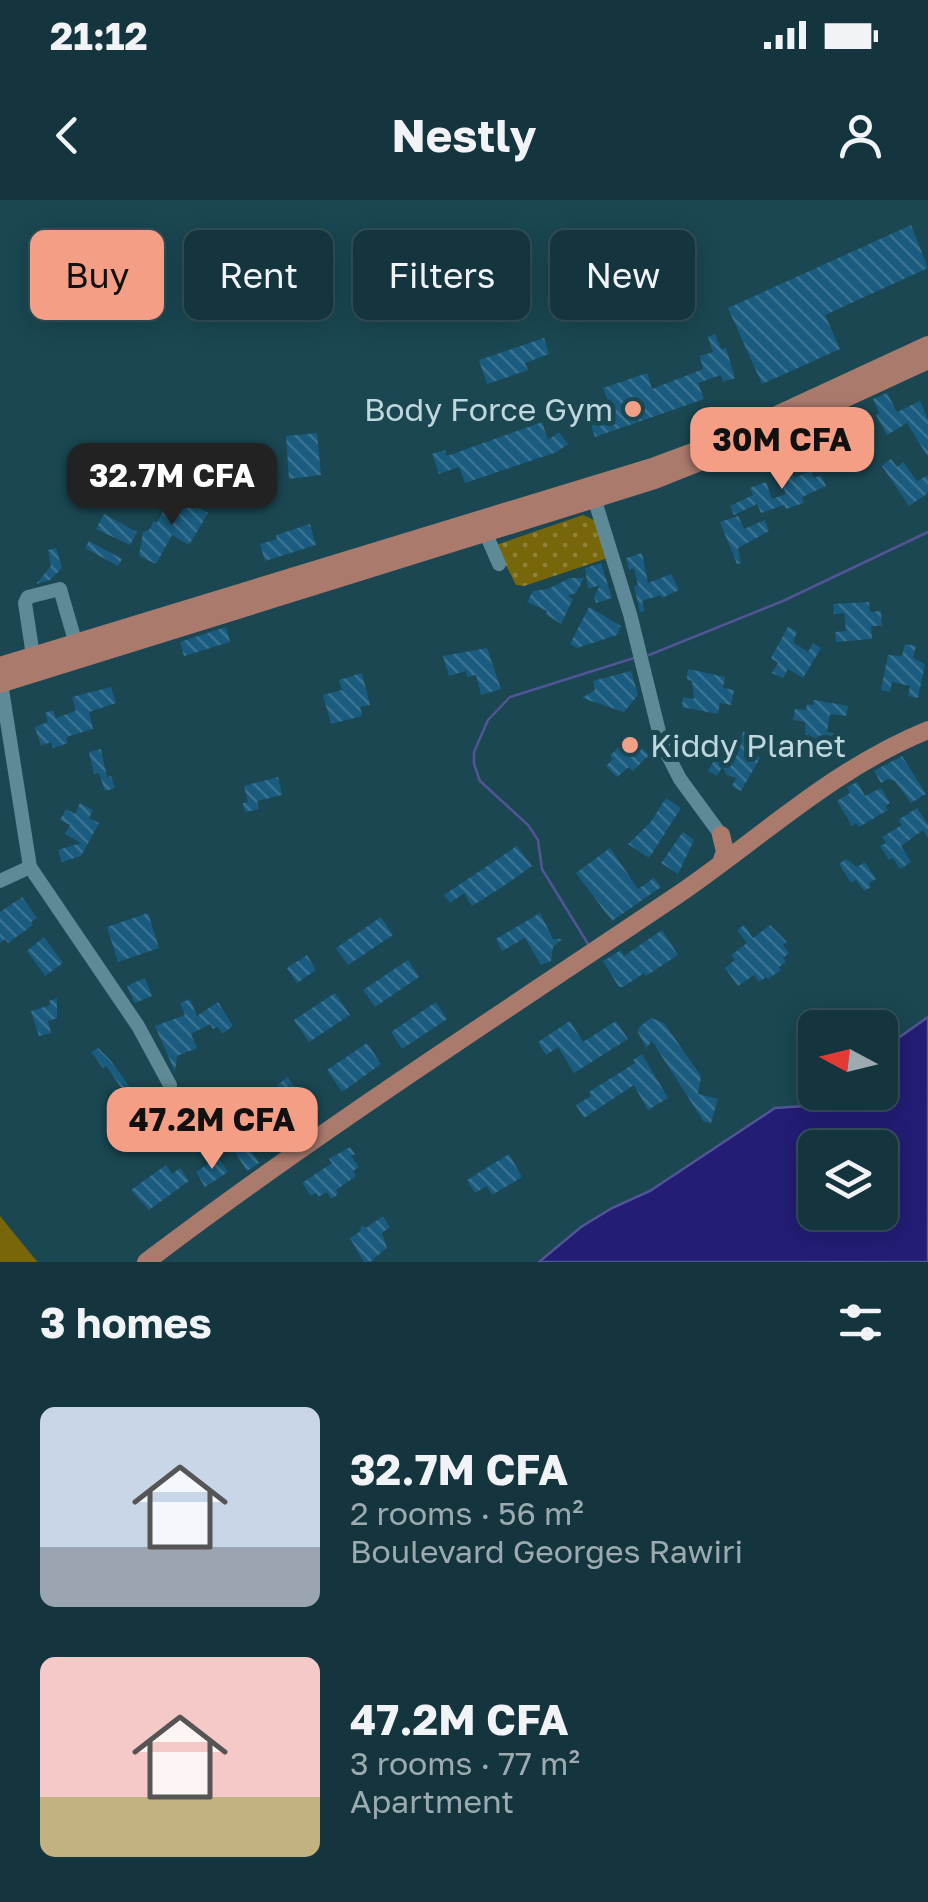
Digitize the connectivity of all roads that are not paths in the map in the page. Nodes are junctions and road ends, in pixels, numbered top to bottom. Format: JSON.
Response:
{"nodes":[{"id":1,"x":928,"y":345,"type":"edge"},
{"id":2,"x":928,"y":360,"type":"edge"},
{"id":3,"x":595,"y":501,"type":"junction"},
{"id":4,"x":486,"y":534,"type":"junction"},
{"id":5,"x":499,"y":564,"type":"dead end"},
{"id":6,"x":76,"y":644,"type":"junction"},
{"id":7,"x":33,"y":656,"type":"junction"},
{"id":8,"x":0,"y":666,"type":"edge"},
{"id":9,"x":0,"y":683,"type":"edge"},
{"id":10,"x":928,"y":730,"type":"edge"},
{"id":11,"x":721,"y":835,"type":"junction"},
{"id":12,"x":746,"y":844,"type":"junction"},
{"id":13,"x":721,"y":863,"type":"junction"},
{"id":14,"x":30,"y":867,"type":"junction"},
{"id":15,"x":0,"y":881,"type":"edge"},
{"id":16,"x":170,"y":1085,"type":"dead end"},
{"id":17,"x":146,"y":1262,"type":"edge"}],
"edges":[{"from":1,"to":6,"type":"main road"},
{"from":2,"to":3,"type":"main road"},
{"from":3,"to":4,"type":"main road"},
{"from":3,"to":11,"type":"street"},
{"from":4,"to":5,"type":"street"},
{"from":4,"to":9,"type":"main road"},
{"from":6,"to":7,"type":"main road"},
{"from":6,"to":7,"type":"street"},
{"from":7,"to":8,"type":"main road"},
{"from":9,"to":14,"type":"street"},
{"from":10,"to":12,"type":"main road"},
{"from":11,"to":12,"type":"main road"},
{"from":11,"to":13,"type":"main road"},
{"from":12,"to":13,"type":"main road"},
{"from":13,"to":17,"type":"main road"},
{"from":14,"to":15,"type":"street"},
{"from":14,"to":16,"type":"street"}]}
